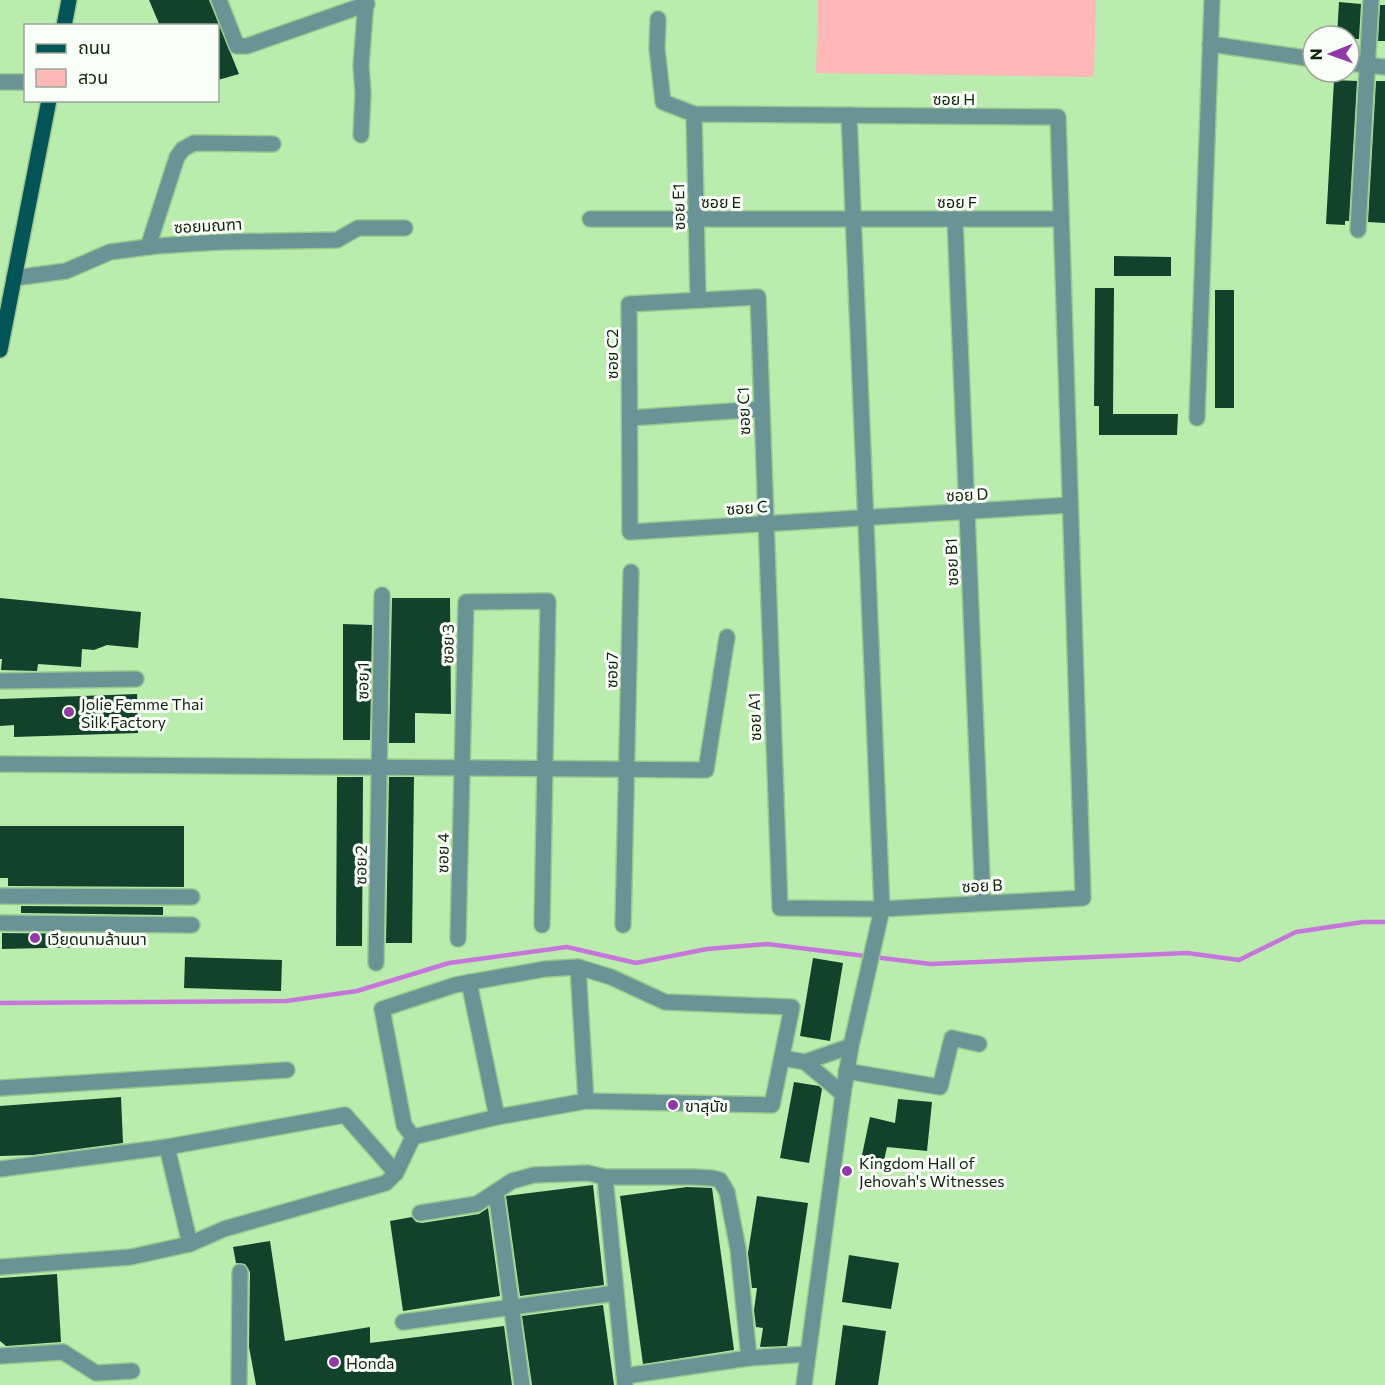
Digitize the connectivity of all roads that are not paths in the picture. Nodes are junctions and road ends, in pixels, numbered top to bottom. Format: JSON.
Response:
{"nodes":[{"id":1,"x":69,"y":0,"type":"edge"},
{"id":2,"x":219,"y":0,"type":"edge"},
{"id":3,"x":1212,"y":0,"type":"edge"},
{"id":4,"x":1371,"y":0,"type":"edge"},
{"id":5,"x":366,"y":2,"type":"edge"},
{"id":6,"x":658,"y":19,"type":"dead end"},
{"id":7,"x":64,"y":24,"type":"edge"},
{"id":8,"x":1210,"y":44,"type":"junction"},
{"id":9,"x":1301,"y":57,"type":"edge"},
{"id":10,"x":1361,"y":64,"type":"edge"},
{"id":11,"x":1368,"y":65,"type":"junction"},
{"id":12,"x":1385,"y":67,"type":"edge"},
{"id":13,"x":0,"y":82,"type":"edge"},
{"id":14,"x":24,"y":82,"type":"edge"},
{"id":15,"x":49,"y":102,"type":"edge"},
{"id":16,"x":694,"y":114,"type":"junction"},
{"id":17,"x":849,"y":115,"type":"junction"},
{"id":18,"x":361,"y":135,"type":"dead end"},
{"id":19,"x":273,"y":144,"type":"dead end"},
{"id":20,"x":590,"y":219,"type":"dead end"},
{"id":21,"x":696,"y":219,"type":"junction"},
{"id":22,"x":853,"y":219,"type":"junction"},
{"id":23,"x":955,"y":219,"type":"junction"},
{"id":24,"x":1061,"y":219,"type":"junction"},
{"id":25,"x":405,"y":228,"type":"dead end"},
{"id":26,"x":1358,"y":230,"type":"dead end"},
{"id":27,"x":148,"y":247,"type":"junction"},
{"id":28,"x":14,"y":279,"type":"junction"},
{"id":29,"x":758,"y":297,"type":"joint"},
{"id":30,"x":698,"y":300,"type":"junction"},
{"id":31,"x":0,"y":350,"type":"edge"},
{"id":32,"x":761,"y":409,"type":"junction"},
{"id":33,"x":630,"y":418,"type":"junction"},
{"id":34,"x":1197,"y":418,"type":"dead end"},
{"id":35,"x":1070,"y":505,"type":"junction"},
{"id":36,"x":967,"y":512,"type":"junction"},
{"id":37,"x":865,"y":518,"type":"junction"},
{"id":38,"x":765,"y":524,"type":"junction"},
{"id":39,"x":630,"y":532,"type":"joint"},
{"id":40,"x":631,"y":572,"type":"dead end"},
{"id":41,"x":382,"y":595,"type":"dead end"},
{"id":42,"x":728,"y":637,"type":"dead end"},
{"id":43,"x":136,"y":679,"type":"dead end"},
{"id":44,"x":0,"y":681,"type":"edge"},
{"id":45,"x":0,"y":765,"type":"edge"},
{"id":46,"x":379,"y":768,"type":"junction"},
{"id":47,"x":462,"y":768,"type":"junction"},
{"id":48,"x":545,"y":769,"type":"junction"},
{"id":49,"x":627,"y":770,"type":"junction"},
{"id":50,"x":0,"y":896,"type":"edge"},
{"id":51,"x":192,"y":897,"type":"dead end"},
{"id":52,"x":983,"y":903,"type":"junction"},
{"id":53,"x":780,"y":908,"type":"joint"},
{"id":54,"x":882,"y":909,"type":"junction"},
{"id":55,"x":0,"y":923,"type":"edge"},
{"id":56,"x":192,"y":925,"type":"dead end"},
{"id":57,"x":542,"y":925,"type":"dead end"},
{"id":58,"x":623,"y":925,"type":"dead end"},
{"id":59,"x":458,"y":939,"type":"dead end"},
{"id":60,"x":376,"y":963,"type":"dead end"},
{"id":61,"x":578,"y":967,"type":"junction"},
{"id":62,"x":469,"y":982,"type":"junction"},
{"id":63,"x":978,"y":1044,"type":"dead end"},
{"id":64,"x":851,"y":1046,"type":"junction"},
{"id":65,"x":782,"y":1058,"type":"junction"},
{"id":66,"x":805,"y":1062,"type":"junction"},
{"id":67,"x":287,"y":1070,"type":"dead end"},
{"id":68,"x":846,"y":1071,"type":"junction"},
{"id":69,"x":0,"y":1088,"type":"edge"},
{"id":70,"x":843,"y":1094,"type":"junction"},
{"id":71,"x":586,"y":1101,"type":"junction"},
{"id":72,"x":497,"y":1117,"type":"junction"},
{"id":73,"x":413,"y":1137,"type":"junction"},
{"id":74,"x":167,"y":1147,"type":"junction"},
{"id":75,"x":0,"y":1169,"type":"edge"},
{"id":76,"x":396,"y":1173,"type":"junction"},
{"id":77,"x":605,"y":1177,"type":"junction"},
{"id":78,"x":496,"y":1192,"type":"junction"},
{"id":79,"x":420,"y":1213,"type":"dead end"},
{"id":80,"x":190,"y":1244,"type":"junction"},
{"id":81,"x":0,"y":1267,"type":"edge"},
{"id":82,"x":240,"y":1272,"type":"dead end"},
{"id":83,"x":616,"y":1293,"type":"junction"},
{"id":84,"x":512,"y":1307,"type":"junction"},
{"id":85,"x":403,"y":1322,"type":"dead end"},
{"id":86,"x":808,"y":1354,"type":"junction"},
{"id":87,"x":0,"y":1356,"type":"edge"},
{"id":88,"x":749,"y":1358,"type":"junction"},
{"id":89,"x":132,"y":1371,"type":"dead end"},
{"id":90,"x":625,"y":1380,"type":"edge"},
{"id":91,"x":239,"y":1385,"type":"edge"},
{"id":92,"x":522,"y":1385,"type":"edge"},
{"id":93,"x":804,"y":1385,"type":"edge"}],
"edges":[{"from":1,"to":7,"type":"main road"},
{"from":2,"to":5,"type":"street"},
{"from":3,"to":8,"type":"street"},
{"from":4,"to":11,"type":"street"},
{"from":5,"to":18,"type":"street"},
{"from":6,"to":16,"type":"street"},
{"from":8,"to":9,"type":"street"},
{"from":8,"to":34,"type":"street"},
{"from":10,"to":11,"type":"street"},
{"from":11,"to":12,"type":"street"},
{"from":11,"to":26,"type":"street"},
{"from":13,"to":14,"type":"street"},
{"from":15,"to":28,"type":"main road"},
{"from":16,"to":17,"type":"street","name":"ซอย H"},
{"from":16,"to":21,"type":"street","name":"ซอย E1"},
{"from":17,"to":22,"type":"street"},
{"from":17,"to":24,"type":"street","name":"ซอย H"},
{"from":19,"to":27,"type":"street"},
{"from":20,"to":21,"type":"street","name":"ซอย E"},
{"from":21,"to":22,"type":"street","name":"ซอย E"},
{"from":21,"to":30,"type":"street","name":"ซอย E1"},
{"from":22,"to":23,"type":"street","name":"ซอย F"},
{"from":22,"to":37,"type":"street"},
{"from":23,"to":24,"type":"street","name":"ซอย F"},
{"from":23,"to":36,"type":"street","name":"ซอย B1"},
{"from":24,"to":35,"type":"street"},
{"from":25,"to":27,"type":"street","name":"ซอยมณฑา"},
{"from":27,"to":28,"type":"street","name":"ซอยมณฑา"},
{"from":28,"to":31,"type":"main road"},
{"from":29,"to":30,"type":"street","name":"ซอย C2"},
{"from":29,"to":32,"type":"street","name":"ซอย C1"},
{"from":30,"to":33,"type":"street","name":"ซอย C2"},
{"from":32,"to":33,"type":"street"},
{"from":32,"to":38,"type":"street","name":"ซอย C1"},
{"from":33,"to":39,"type":"street","name":"ซอย C2"},
{"from":35,"to":36,"type":"street","name":"ซอย D"},
{"from":35,"to":52,"type":"street","name":"ซอย B"},
{"from":36,"to":37,"type":"street","name":"ซอย D"},
{"from":36,"to":52,"type":"street","name":"ซอย B1"},
{"from":37,"to":38,"type":"street","name":"ซอย C"},
{"from":37,"to":54,"type":"street"},
{"from":38,"to":39,"type":"street","name":"ซอย C"},
{"from":38,"to":53,"type":"street","name":"ซอย A1"},
{"from":40,"to":49,"type":"street","name":"ซอย7"},
{"from":41,"to":46,"type":"street","name":"ซอย 1"},
{"from":42,"to":49,"type":"street"},
{"from":43,"to":44,"type":"street"},
{"from":45,"to":46,"type":"street"},
{"from":46,"to":47,"type":"street"},
{"from":46,"to":60,"type":"street","name":"ซอย 2"},
{"from":47,"to":48,"type":"street"},
{"from":47,"to":48,"type":"street","name":"ซอย 3"},
{"from":47,"to":59,"type":"street","name":"ซอย 4"},
{"from":48,"to":49,"type":"street"},
{"from":48,"to":57,"type":"street"},
{"from":49,"to":58,"type":"street","name":"ซอย7"},
{"from":50,"to":51,"type":"street"},
{"from":52,"to":54,"type":"street","name":"ซอย B"},
{"from":53,"to":54,"type":"street","name":"ซอย B"},
{"from":54,"to":64,"type":"street"},
{"from":55,"to":56,"type":"street"},
{"from":61,"to":62,"type":"street"},
{"from":61,"to":65,"type":"street"},
{"from":61,"to":71,"type":"street"},
{"from":62,"to":72,"type":"street"},
{"from":62,"to":73,"type":"street"},
{"from":63,"to":68,"type":"street"},
{"from":64,"to":66,"type":"street"},
{"from":64,"to":68,"type":"street"},
{"from":65,"to":66,"type":"street"},
{"from":65,"to":71,"type":"street"},
{"from":66,"to":70,"type":"street"},
{"from":67,"to":69,"type":"street"},
{"from":68,"to":70,"type":"street"},
{"from":70,"to":86,"type":"street"},
{"from":71,"to":72,"type":"street"},
{"from":72,"to":73,"type":"street"},
{"from":73,"to":76,"type":"street"},
{"from":74,"to":75,"type":"street"},
{"from":74,"to":76,"type":"street"},
{"from":74,"to":80,"type":"street"},
{"from":76,"to":80,"type":"street"},
{"from":77,"to":78,"type":"street"},
{"from":77,"to":83,"type":"street"},
{"from":77,"to":88,"type":"street"},
{"from":78,"to":79,"type":"street"},
{"from":78,"to":84,"type":"street"},
{"from":80,"to":81,"type":"street"},
{"from":82,"to":91,"type":"street"},
{"from":83,"to":84,"type":"street"},
{"from":83,"to":90,"type":"street"},
{"from":84,"to":85,"type":"street"},
{"from":84,"to":92,"type":"street"},
{"from":86,"to":88,"type":"street"},
{"from":86,"to":93,"type":"street"},
{"from":87,"to":89,"type":"street"},
{"from":88,"to":90,"type":"street"}]}
